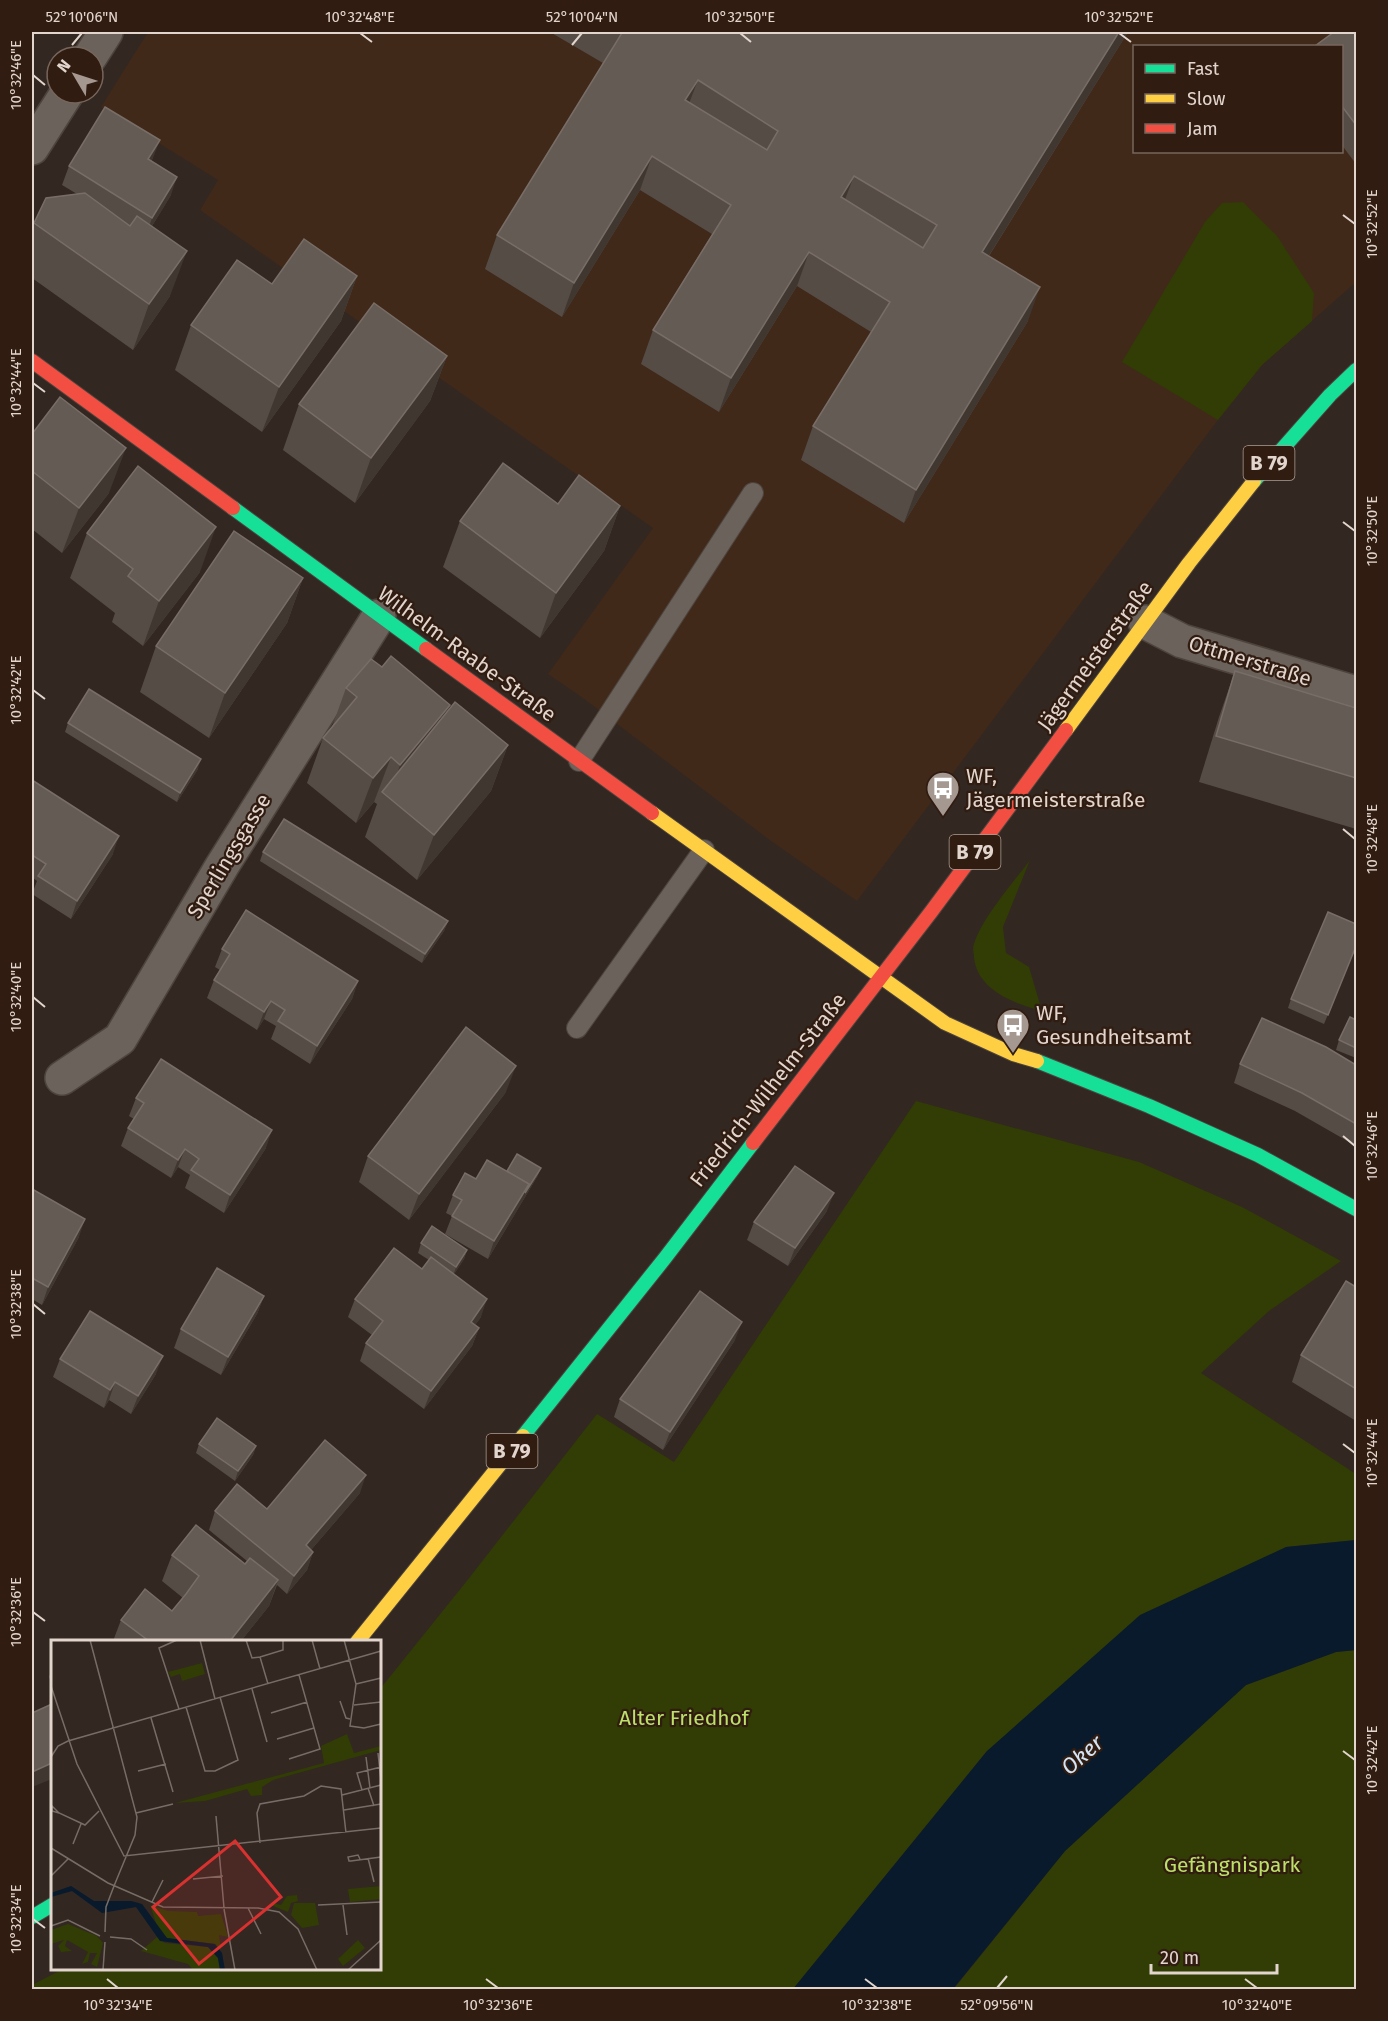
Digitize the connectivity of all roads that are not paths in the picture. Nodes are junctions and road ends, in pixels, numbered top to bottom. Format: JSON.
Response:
{"nodes":[{"id":1,"x":106,"y":32,"type":"edge"},
{"id":2,"x":98,"y":45,"type":"edge"},
{"id":3,"x":59,"y":105,"type":"edge"},
{"id":4,"x":34,"y":140,"type":"edge"},
{"id":5,"x":32,"y":361,"type":"edge"},
{"id":6,"x":1356,"y":370,"type":"edge"},
{"id":7,"x":753,"y":493,"type":"dead end"},
{"id":8,"x":378,"y":616,"type":"junction"},
{"id":9,"x":1145,"y":622,"type":"junction"},
{"id":10,"x":1356,"y":693,"type":"edge"},
{"id":11,"x":579,"y":761,"type":"junction"},
{"id":12,"x":704,"y":850,"type":"junction"},
{"id":13,"x":881,"y":978,"type":"junction"},
{"id":14,"x":577,"y":1028,"type":"dead end"},
{"id":15,"x":62,"y":1078,"type":"dead end"},
{"id":16,"x":1356,"y":1209,"type":"edge"},
{"id":17,"x":358,"y":1640,"type":"edge"},
{"id":18,"x":51,"y":1906,"type":"edge"},
{"id":19,"x":32,"y":1917,"type":"edge"}],
"edges":[{"from":1,"to":2,"type":"street"},
{"from":3,"to":4,"type":"street"},
{"from":5,"to":8,"type":"main road","name":"Wilhelm-Raabe-Straße"},
{"from":6,"to":9,"type":"main road","name":"Jägermeisterstraße","number":"B 79"},
{"from":7,"to":11,"type":"lane"},
{"from":8,"to":11,"type":"main road","name":"Wilhelm-Raabe-Straße"},
{"from":8,"to":15,"type":"street","name":"Sperlingsgasse"},
{"from":9,"to":10,"type":"street","name":"Ottmerstraße"},
{"from":9,"to":13,"type":"main road","name":"Jägermeisterstraße","number":"B 79"},
{"from":11,"to":12,"type":"main road","name":"Wilhelm-Raabe-Straße"},
{"from":12,"to":13,"type":"main road","name":"Wilhelm-Raabe-Straße"},
{"from":12,"to":14,"type":"lane"},
{"from":13,"to":16,"type":"main road"},
{"from":13,"to":17,"type":"main road","name":"Friedrich-Wilhelm-Straße","number":"B 79"},
{"from":18,"to":19,"type":"main road"}]}
